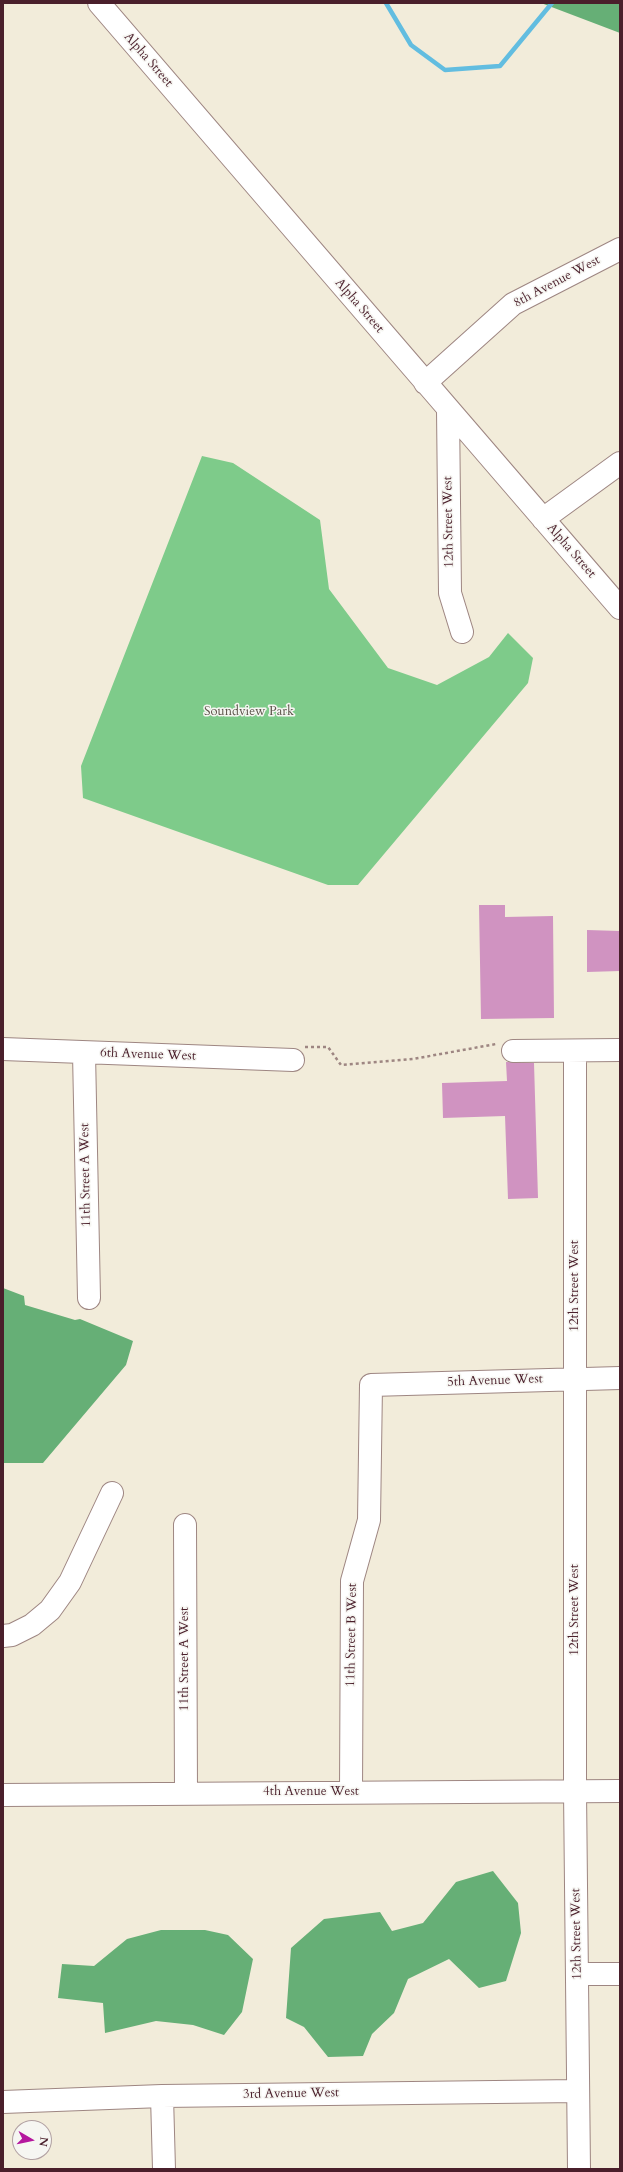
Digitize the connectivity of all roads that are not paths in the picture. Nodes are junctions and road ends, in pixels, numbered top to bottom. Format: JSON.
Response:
{"nodes":[{"id":1,"x":99,"y":3,"type":"edge"},
{"id":2,"x":620,"y":249,"type":"edge"},
{"id":3,"x":425,"y":383,"type":"junction"},
{"id":4,"x":448,"y":410,"type":"junction"},
{"id":5,"x":620,"y":462,"type":"edge"},
{"id":6,"x":544,"y":519,"type":"junction"},
{"id":7,"x":620,"y":608,"type":"edge"},
{"id":8,"x":462,"y":632,"type":"dead end"},
{"id":9,"x":3,"y":1049,"type":"edge"},
{"id":10,"x":620,"y":1050,"type":"edge"},
{"id":11,"x":513,"y":1051,"type":"road end"},
{"id":12,"x":575,"y":1051,"type":"junction"},
{"id":13,"x":84,"y":1053,"type":"junction"},
{"id":14,"x":293,"y":1060,"type":"road end"},
{"id":15,"x":89,"y":1298,"type":"dead end"},
{"id":16,"x":575,"y":1378,"type":"junction"},
{"id":17,"x":620,"y":1378,"type":"edge"},
{"id":18,"x":371,"y":1385,"type":"joint"},
{"id":19,"x":112,"y":1492,"type":"dead end"},
{"id":20,"x":185,"y":1525,"type":"dead end"},
{"id":21,"x":3,"y":1636,"type":"edge"},
{"id":22,"x":575,"y":1791,"type":"junction"},
{"id":23,"x":620,"y":1791,"type":"edge"},
{"id":24,"x":351,"y":1792,"type":"junction"},
{"id":25,"x":186,"y":1793,"type":"junction"},
{"id":26,"x":3,"y":1795,"type":"edge"},
{"id":27,"x":577,"y":1974,"type":"junction"},
{"id":28,"x":620,"y":1974,"type":"edge"},
{"id":29,"x":578,"y":2091,"type":"junction"},
{"id":30,"x":162,"y":2096,"type":"junction"},
{"id":31,"x":3,"y":2102,"type":"edge"},
{"id":32,"x":164,"y":2169,"type":"edge"},
{"id":33,"x":579,"y":2169,"type":"edge"}],
"edges":[{"from":1,"to":3,"type":"street","name":"Alpha Street"},
{"from":2,"to":3,"type":"street","name":"8th Avenue West"},
{"from":3,"to":4,"type":"street","name":"Alpha Street"},
{"from":4,"to":6,"type":"street","name":"Alpha Street"},
{"from":4,"to":8,"type":"street","name":"12th Street West"},
{"from":5,"to":6,"type":"street"},
{"from":6,"to":7,"type":"street","name":"Alpha Street"},
{"from":9,"to":13,"type":"street","name":"6th Avenue West"},
{"from":10,"to":12,"type":"street"},
{"from":11,"to":12,"type":"street"},
{"from":12,"to":16,"type":"street","name":"12th Street West"},
{"from":13,"to":14,"type":"street","name":"6th Avenue West"},
{"from":13,"to":15,"type":"street","name":"11th Street A West"},
{"from":16,"to":17,"type":"street","name":"5th Avenue West"},
{"from":16,"to":18,"type":"street","name":"5th Avenue West"},
{"from":16,"to":22,"type":"street","name":"12th Street West"},
{"from":18,"to":24,"type":"street","name":"11th Street B West"},
{"from":19,"to":21,"type":"street"},
{"from":20,"to":25,"type":"street","name":"11th Street A West"},
{"from":22,"to":23,"type":"street","name":"4th Avenue West"},
{"from":22,"to":24,"type":"street","name":"4th Avenue West"},
{"from":22,"to":27,"type":"street","name":"12th Street West"},
{"from":24,"to":25,"type":"street","name":"4th Avenue West"},
{"from":25,"to":26,"type":"street","name":"4th Avenue West"},
{"from":27,"to":28,"type":"street"},
{"from":27,"to":29,"type":"street","name":"12th Street West"},
{"from":29,"to":30,"type":"street","name":"3rd Avenue West"},
{"from":29,"to":33,"type":"street","name":"12th Street West"},
{"from":30,"to":31,"type":"street","name":"3rd Avenue West"},
{"from":30,"to":32,"type":"street"}]}
